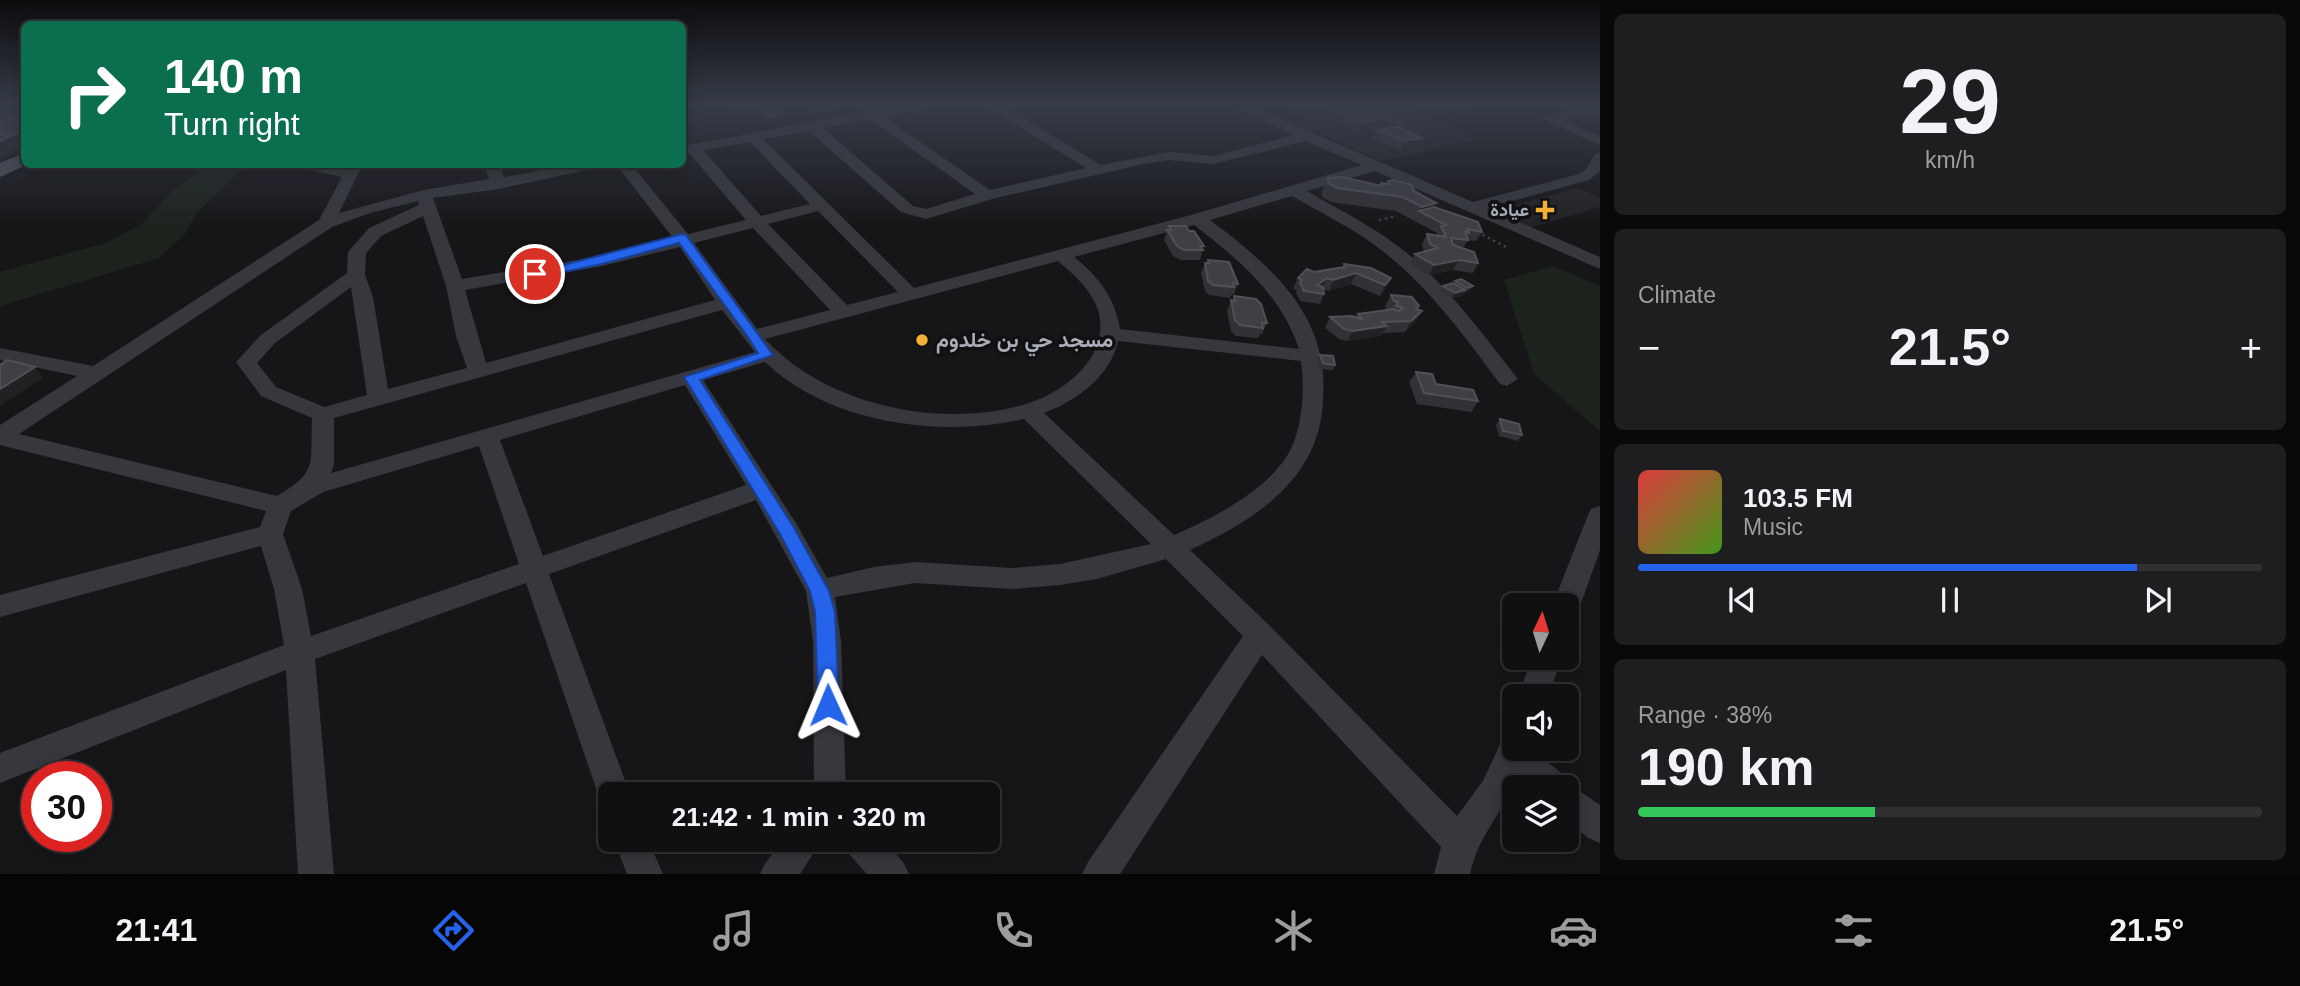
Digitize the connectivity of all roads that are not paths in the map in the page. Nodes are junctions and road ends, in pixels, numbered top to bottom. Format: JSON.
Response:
{"nodes":[{"id":1,"x":763,"y":147,"type":"edge"},
{"id":2,"x":836,"y":147,"type":"edge"},
{"id":3,"x":919,"y":147,"type":"edge"},
{"id":4,"x":1061,"y":147,"type":"edge"},
{"id":5,"x":1265,"y":147,"type":"edge"},
{"id":6,"x":1331,"y":147,"type":"edge"},
{"id":7,"x":688,"y":149,"type":"edge"},
{"id":8,"x":1600,"y":157,"type":"edge"},
{"id":9,"x":21,"y":160,"type":"edge"},
{"id":10,"x":1375,"y":166,"type":"junction"},
{"id":11,"x":493,"y":168,"type":"edge"},
{"id":12,"x":585,"y":168,"type":"edge"},
{"id":13,"x":626,"y":168,"type":"edge"},
{"id":14,"x":353,"y":169,"type":"edge"},
{"id":15,"x":1099,"y":170,"type":"junction"},
{"id":16,"x":0,"y":171,"type":"edge"},
{"id":17,"x":499,"y":184,"type":"junction"},
{"id":18,"x":1294,"y":190,"type":"junction"},
{"id":19,"x":987,"y":195,"type":"junction"},
{"id":20,"x":426,"y":201,"type":"junction"},
{"id":21,"x":824,"y":205,"type":"junction"},
{"id":22,"x":1470,"y":208,"type":"junction"},
{"id":23,"x":1197,"y":219,"type":"junction"},
{"id":24,"x":756,"y":221,"type":"junction"},
{"id":25,"x":326,"y":223,"type":"junction"},
{"id":26,"x":682,"y":238,"type":"junction"},
{"id":27,"x":1059,"y":253,"type":"junction"},
{"id":28,"x":1600,"y":264,"type":"edge"},
{"id":29,"x":356,"y":275,"type":"junction"},
{"id":30,"x":455,"y":286,"type":"junction"},
{"id":31,"x":910,"y":294,"type":"junction"},
{"id":32,"x":727,"y":303,"type":"junction"},
{"id":33,"x":843,"y":312,"type":"junction"},
{"id":34,"x":1109,"y":334,"type":"junction"},
{"id":35,"x":754,"y":336,"type":"junction"},
{"id":36,"x":0,"y":354,"type":"edge"},
{"id":37,"x":766,"y":355,"type":"junction"},
{"id":38,"x":1311,"y":356,"type":"junction"},
{"id":39,"x":96,"y":373,"type":"junction"},
{"id":40,"x":479,"y":373,"type":"junction"},
{"id":41,"x":691,"y":377,"type":"junction"},
{"id":42,"x":1507,"y":379,"type":"dead end"},
{"id":43,"x":379,"y":400,"type":"junction"},
{"id":44,"x":1029,"y":411,"type":"junction"},
{"id":45,"x":323,"y":414,"type":"junction"},
{"id":46,"x":0,"y":436,"type":"edge"},
{"id":47,"x":487,"y":436,"type":"junction"},
{"id":48,"x":314,"y":486,"type":"junction"},
{"id":49,"x":761,"y":489,"type":"junction"},
{"id":50,"x":1600,"y":515,"type":"edge"},
{"id":51,"x":275,"y":520,"type":"junction"},
{"id":52,"x":1169,"y":548,"type":"junction"},
{"id":53,"x":533,"y":571,"type":"junction"},
{"id":54,"x":820,"y":591,"type":"junction"},
{"id":55,"x":1571,"y":593,"type":"edge"},
{"id":56,"x":0,"y":606,"type":"edge"},
{"id":57,"x":1260,"y":634,"type":"junction"},
{"id":58,"x":300,"y":652,"type":"junction"},
{"id":59,"x":1508,"y":761,"type":"edge"},
{"id":60,"x":1525,"y":761,"type":"edge"},
{"id":61,"x":0,"y":768,"type":"edge"},
{"id":62,"x":1540,"y":775,"type":"edge"},
{"id":63,"x":610,"y":782,"type":"edge"},
{"id":64,"x":830,"y":782,"type":"edge"},
{"id":65,"x":1579,"y":809,"type":"edge"},
{"id":66,"x":1600,"y":826,"type":"edge"},
{"id":67,"x":636,"y":852,"type":"edge"},
{"id":68,"x":795,"y":852,"type":"edge"},
{"id":69,"x":870,"y":852,"type":"edge"},
{"id":70,"x":1456,"y":858,"type":"edge"},
{"id":71,"x":316,"y":874,"type":"edge"},
{"id":72,"x":645,"y":874,"type":"edge"},
{"id":73,"x":778,"y":874,"type":"edge"},
{"id":74,"x":891,"y":874,"type":"edge"},
{"id":75,"x":1100,"y":874,"type":"edge"}],
"edges":[{"from":1,"to":21,"type":"street"},
{"from":2,"to":19,"type":"street"},
{"from":3,"to":19,"type":"street"},
{"from":4,"to":15,"type":"street"},
{"from":5,"to":15,"type":"street"},
{"from":6,"to":10,"type":"street"},
{"from":7,"to":24,"type":"street"},
{"from":8,"to":22,"type":"street"},
{"from":9,"to":16,"type":"main road"},
{"from":10,"to":18,"type":"street"},
{"from":10,"to":22,"type":"street"},
{"from":11,"to":17,"type":"street"},
{"from":12,"to":17,"type":"street"},
{"from":13,"to":26,"type":"street"},
{"from":14,"to":25,"type":"street"},
{"from":15,"to":19,"type":"street"},
{"from":17,"to":20,"type":"street"},
{"from":18,"to":23,"type":"street"},
{"from":18,"to":42,"type":"street"},
{"from":20,"to":25,"type":"street"},
{"from":20,"to":29,"type":"street"},
{"from":20,"to":30,"type":"street"},
{"from":21,"to":24,"type":"street"},
{"from":21,"to":31,"type":"street"},
{"from":22,"to":28,"type":"street"},
{"from":23,"to":27,"type":"street"},
{"from":23,"to":38,"type":"street"},
{"from":24,"to":26,"type":"street"},
{"from":24,"to":33,"type":"street"},
{"from":25,"to":39,"type":"street"},
{"from":26,"to":30,"type":"street"},
{"from":26,"to":32,"type":"street"},
{"from":27,"to":31,"type":"street"},
{"from":27,"to":34,"type":"street"},
{"from":29,"to":43,"type":"street"},
{"from":29,"to":45,"type":"street"},
{"from":30,"to":40,"type":"street"},
{"from":31,"to":33,"type":"street"},
{"from":32,"to":35,"type":"street"},
{"from":32,"to":40,"type":"street"},
{"from":33,"to":35,"type":"street"},
{"from":34,"to":38,"type":"street"},
{"from":34,"to":44,"type":"street"},
{"from":35,"to":37,"type":"street"},
{"from":36,"to":39,"type":"street"},
{"from":37,"to":41,"type":"street"},
{"from":37,"to":44,"type":"street"},
{"from":38,"to":52,"type":"street"},
{"from":39,"to":46,"type":"street"},
{"from":40,"to":43,"type":"street"},
{"from":41,"to":47,"type":"street"},
{"from":41,"to":49,"type":"street"},
{"from":43,"to":45,"type":"street"},
{"from":44,"to":52,"type":"street"},
{"from":45,"to":48,"type":"street"},
{"from":46,"to":51,"type":"street"},
{"from":47,"to":48,"type":"street"},
{"from":47,"to":53,"type":"street"},
{"from":48,"to":51,"type":"street"},
{"from":49,"to":53,"type":"street"},
{"from":49,"to":54,"type":"street"},
{"from":50,"to":55,"type":"street"},
{"from":51,"to":56,"type":"street"},
{"from":51,"to":58,"type":"street"},
{"from":52,"to":54,"type":"street"},
{"from":52,"to":57,"type":"street"},
{"from":53,"to":58,"type":"street"},
{"from":53,"to":63,"type":"street"},
{"from":54,"to":64,"type":"street"},
{"from":57,"to":70,"type":"street"},
{"from":57,"to":75,"type":"street"},
{"from":58,"to":61,"type":"street"},
{"from":58,"to":71,"type":"street"},
{"from":59,"to":70,"type":"street"},
{"from":60,"to":62,"type":"street"},
{"from":65,"to":66,"type":"street"},
{"from":67,"to":72,"type":"street"},
{"from":68,"to":73,"type":"street"},
{"from":69,"to":74,"type":"street"}]}
